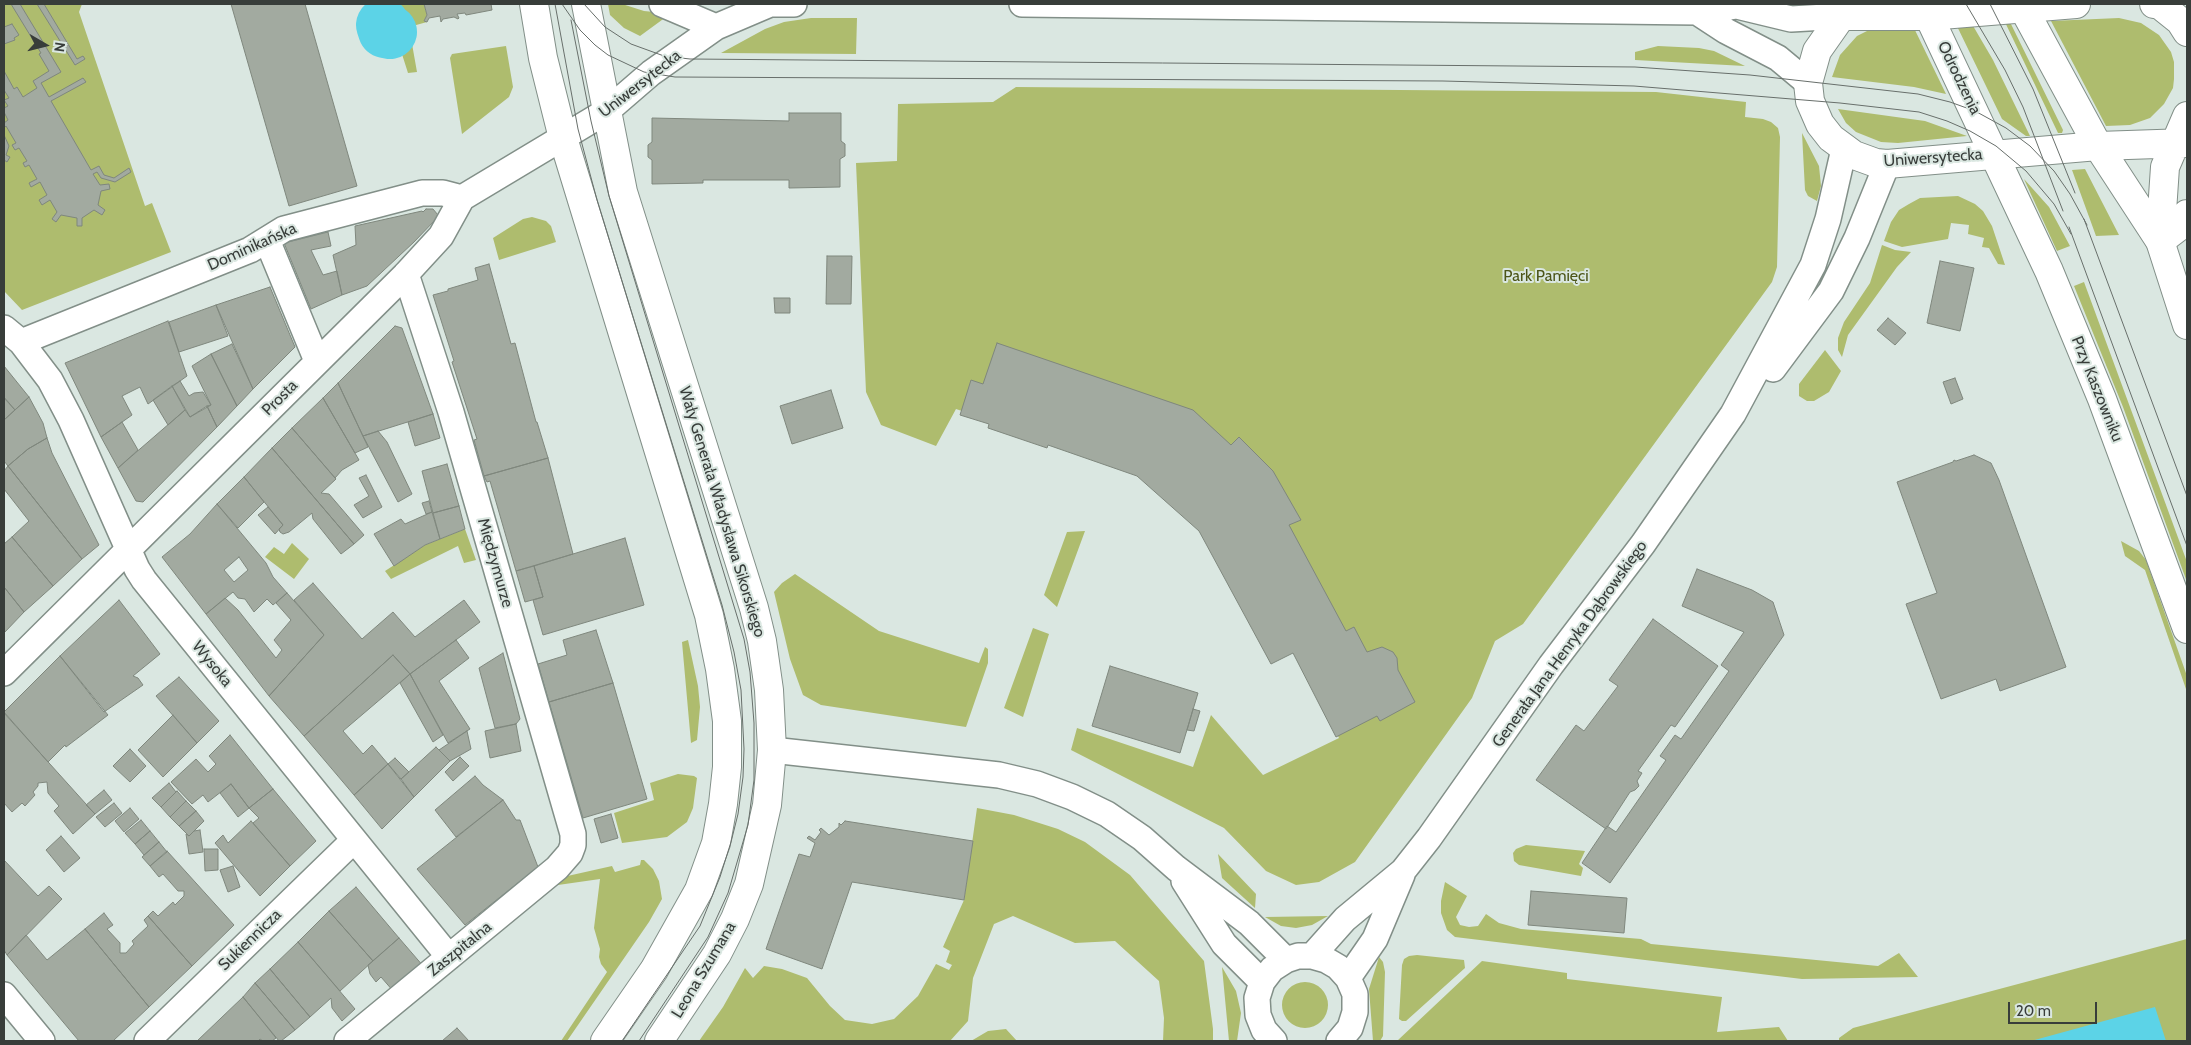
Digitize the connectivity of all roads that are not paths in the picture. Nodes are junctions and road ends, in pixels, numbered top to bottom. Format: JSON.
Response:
{"nodes":[{"id":1,"x":534,"y":4,"type":"edge"},
{"id":2,"x":586,"y":4,"type":"edge"},
{"id":3,"x":662,"y":4,"type":"edge"},
{"id":4,"x":794,"y":4,"type":"edge"},
{"id":5,"x":1022,"y":4,"type":"edge"},
{"id":6,"x":2076,"y":4,"type":"edge"},
{"id":7,"x":2154,"y":4,"type":"edge"},
{"id":8,"x":2022,"y":6,"type":"edge"},
{"id":9,"x":1847,"y":10,"type":"edge"},
{"id":10,"x":1926,"y":10,"type":"edge"},
{"id":11,"x":1697,"y":12,"type":"junction"},
{"id":12,"x":716,"y":27,"type":"junction"},
{"id":13,"x":2187,"y":32,"type":"edge"},
{"id":14,"x":1808,"y":83,"type":"junction"},
{"id":15,"x":607,"y":111,"type":"junction"},
{"id":16,"x":2187,"y":116,"type":"edge"},
{"id":17,"x":563,"y":138,"type":"junction"},
{"id":18,"x":2181,"y":143,"type":"edge"},
{"id":19,"x":2098,"y":146,"type":"junction"},
{"id":20,"x":1844,"y":149,"type":"junction"},
{"id":21,"x":1995,"y":153,"type":"junction"},
{"id":22,"x":1887,"y":164,"type":"junction"},
{"id":23,"x":462,"y":198,"type":"junction"},
{"id":24,"x":2187,"y":214,"type":"edge"},
{"id":25,"x":267,"y":240,"type":"junction"},
{"id":26,"x":2160,"y":242,"type":"junction"},
{"id":27,"x":406,"y":274,"type":"junction"},
{"id":28,"x":2187,"y":325,"type":"edge"},
{"id":29,"x":12,"y":335,"type":"edge"},
{"id":30,"x":317,"y":361,"type":"junction"},
{"id":31,"x":1733,"y":414,"type":"junction"},
{"id":32,"x":129,"y":551,"type":"junction"},
{"id":33,"x":2187,"y":629,"type":"edge"},
{"id":34,"x":4,"y":673,"type":"edge"},
{"id":35,"x":772,"y":750,"type":"junction"},
{"id":36,"x":354,"y":840,"type":"junction"},
{"id":37,"x":570,"y":853,"type":"joint"},
{"id":38,"x":1176,"y":868,"type":"junction"},
{"id":39,"x":1403,"y":871,"type":"junction"},
{"id":40,"x":1312,"y":956,"type":"junction"},
{"id":41,"x":449,"y":957,"type":"junction"},
{"id":42,"x":1286,"y":960,"type":"junction"},
{"id":43,"x":1348,"y":978,"type":"junction"},
{"id":44,"x":1262,"y":982,"type":"junction"},
{"id":45,"x":4,"y":995,"type":"edge"},
{"id":46,"x":1266,"y":1038,"type":"edge"},
{"id":47,"x":42,"y":1041,"type":"edge"},
{"id":48,"x":147,"y":1041,"type":"edge"},
{"id":49,"x":347,"y":1041,"type":"edge"},
{"id":50,"x":605,"y":1041,"type":"edge"},
{"id":51,"x":659,"y":1041,"type":"edge"},
{"id":52,"x":1339,"y":1041,"type":"edge"}],
"edges":[{"from":1,"to":17,"type":"street"},
{"from":2,"to":15,"type":"street","name":"Wały Generała Władysława Sikorskiego"},
{"from":3,"to":12,"type":"street"},
{"from":4,"to":12,"type":"street","name":"Uniwersytecka"},
{"from":5,"to":11,"type":"street"},
{"from":6,"to":8,"type":"street"},
{"from":7,"to":13,"type":"street"},
{"from":8,"to":10,"type":"street"},
{"from":8,"to":19,"type":"street"},
{"from":9,"to":10,"type":"street"},
{"from":9,"to":11,"type":"street"},
{"from":9,"to":14,"type":"street"},
{"from":10,"to":21,"type":"street","name":"Odrodzenia"},
{"from":11,"to":14,"type":"street"},
{"from":12,"to":15,"type":"street","name":"Uniwersytecka"},
{"from":14,"to":20,"type":"street","name":"Uniwersytecka"},
{"from":15,"to":17,"type":"street","name":"Uniwersytecka"},
{"from":15,"to":35,"type":"street","name":"Wały Generała Władysława Sikorskiego"},
{"from":16,"to":18,"type":"street"},
{"from":17,"to":23,"type":"street"},
{"from":17,"to":50,"type":"street"},
{"from":18,"to":19,"type":"street","name":"Uniwersytecka"},
{"from":18,"to":26,"type":"street"},
{"from":19,"to":21,"type":"street","name":"Uniwersytecka"},
{"from":19,"to":26,"type":"street"},
{"from":20,"to":22,"type":"street","name":"Uniwersytecka"},
{"from":20,"to":31,"type":"street","name":"Generała Jana Henryka Dąbrowskiego"},
{"from":21,"to":22,"type":"street","name":"Uniwersytecka"},
{"from":21,"to":33,"type":"street","name":"Przy Kaszowniku"},
{"from":22,"to":31,"type":"street","name":"Generała Jana Henryka Dąbrowskiego"},
{"from":23,"to":25,"type":"street","name":"Dominikańska"},
{"from":23,"to":27,"type":"street","name":"Prosta"},
{"from":24,"to":26,"type":"street"},
{"from":25,"to":29,"type":"street","name":"Dominikańska"},
{"from":25,"to":30,"type":"street"},
{"from":26,"to":28,"type":"street"},
{"from":27,"to":30,"type":"street","name":"Prosta"},
{"from":27,"to":37,"type":"street","name":"Międzymurze"},
{"from":29,"to":32,"type":"street","name":"Wysoka"},
{"from":30,"to":32,"type":"street","name":"Prosta"},
{"from":31,"to":39,"type":"street","name":"Generała Jana Henryka Dąbrowskiego"},
{"from":32,"to":34,"type":"street","name":"Prosta"},
{"from":32,"to":36,"type":"street","name":"Wysoka"},
{"from":35,"to":38,"type":"street"},
{"from":35,"to":51,"type":"street","name":"Leona Szumana"},
{"from":36,"to":41,"type":"street","name":"Wysoka"},
{"from":36,"to":48,"type":"street","name":"Sukiennicza"},
{"from":37,"to":41,"type":"street","name":"Zaszpitalna"},
{"from":38,"to":42,"type":"street"},
{"from":38,"to":44,"type":"street"},
{"from":39,"to":40,"type":"street","name":"Generała Jana Henryka Dąbrowskiego"},
{"from":39,"to":43,"type":"street","name":"Generała Jana Henryka Dąbrowskiego"},
{"from":40,"to":42,"type":"street"},
{"from":40,"to":43,"type":"street"},
{"from":41,"to":49,"type":"street","name":"Zaszpitalna"},
{"from":42,"to":44,"type":"street"},
{"from":43,"to":52,"type":"street"},
{"from":44,"to":46,"type":"street"},
{"from":45,"to":47,"type":"street"}]}
